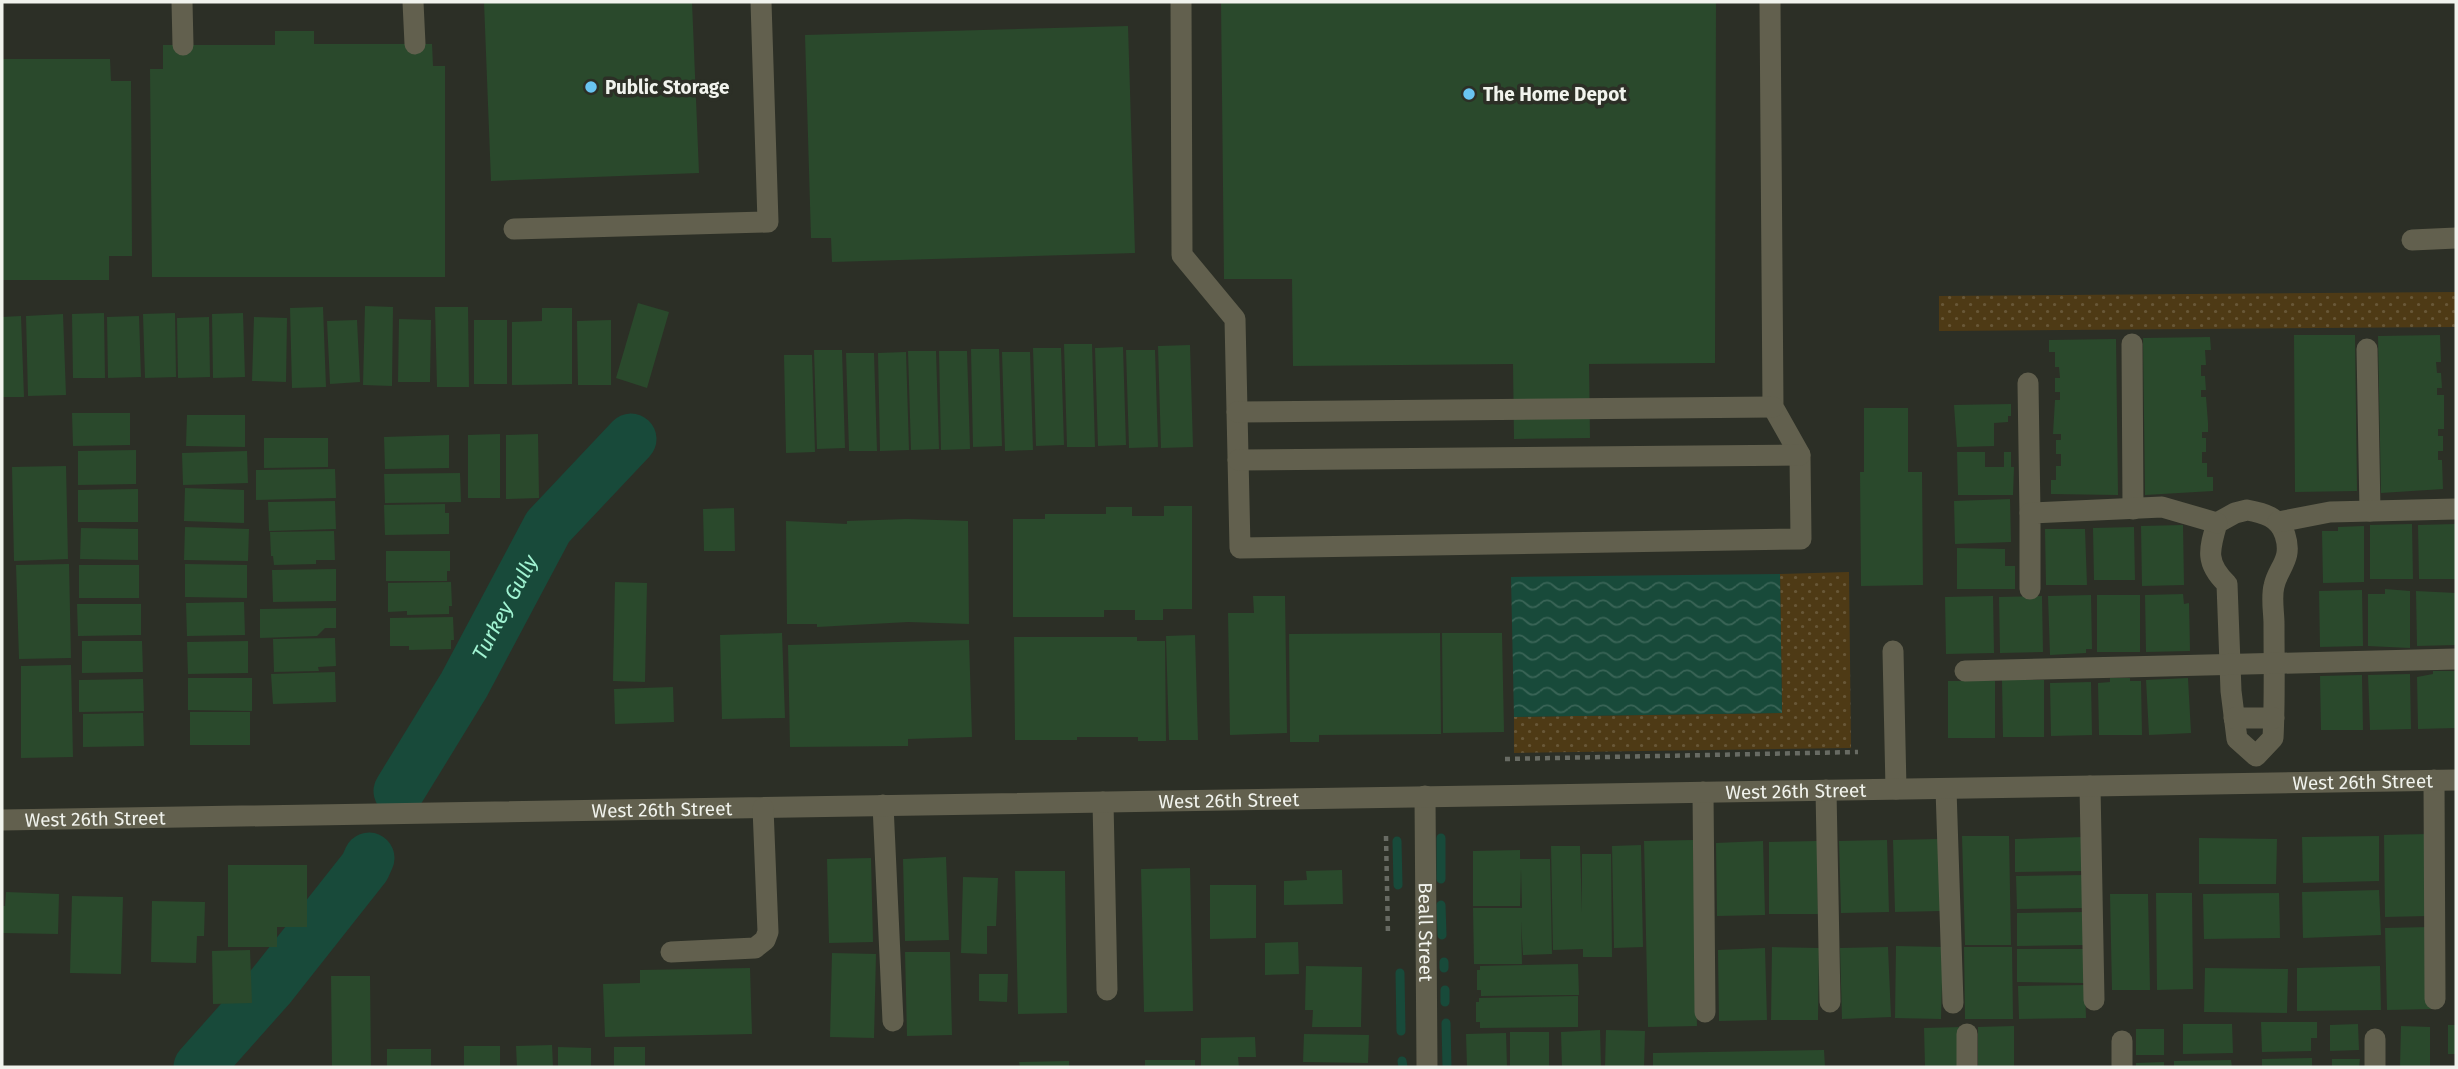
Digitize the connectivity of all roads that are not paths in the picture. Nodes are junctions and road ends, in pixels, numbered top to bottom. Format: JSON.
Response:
{"nodes":[{"id":1,"x":182,"y":2,"type":"edge"},
{"id":2,"x":413,"y":2,"type":"edge"},
{"id":3,"x":761,"y":2,"type":"edge"},
{"id":4,"x":1181,"y":2,"type":"edge"},
{"id":5,"x":1770,"y":2,"type":"edge"},
{"id":6,"x":415,"y":44,"type":"dead end"},
{"id":7,"x":183,"y":45,"type":"dead end"},
{"id":8,"x":514,"y":229,"type":"dead end"},
{"id":9,"x":2456,"y":239,"type":"edge"},
{"id":10,"x":2412,"y":240,"type":"dead end"},
{"id":11,"x":2132,"y":344,"type":"dead end"},
{"id":12,"x":2367,"y":349,"type":"dead end"},
{"id":13,"x":2028,"y":383,"type":"dead end"},
{"id":14,"x":1773,"y":407,"type":"junction"},
{"id":15,"x":1237,"y":412,"type":"junction"},
{"id":16,"x":1800,"y":455,"type":"junction"},
{"id":17,"x":1238,"y":460,"type":"junction"},
{"id":18,"x":2133,"y":509,"type":"junction"},
{"id":19,"x":2456,"y":509,"type":"edge"},
{"id":20,"x":2370,"y":511,"type":"junction"},
{"id":21,"x":2030,"y":513,"type":"junction"},
{"id":22,"x":2278,"y":522,"type":"junction"},
{"id":23,"x":2217,"y":523,"type":"junction"},
{"id":24,"x":2029,"y":589,"type":"dead end"},
{"id":25,"x":1894,"y":651,"type":"dead end"},
{"id":26,"x":2456,"y":659,"type":"edge"},
{"id":27,"x":2230,"y":664,"type":"junction"},
{"id":28,"x":2273,"y":664,"type":"junction"},
{"id":29,"x":1965,"y":670,"type":"dead end"},
{"id":30,"x":2234,"y":718,"type":"junction"},
{"id":31,"x":2274,"y":718,"type":"junction"},
{"id":32,"x":2256,"y":756,"type":"junction"},
{"id":33,"x":2434,"y":780,"type":"junction"},
{"id":34,"x":2456,"y":780,"type":"edge"},
{"id":35,"x":2256,"y":783,"type":"junction"},
{"id":36,"x":2090,"y":786,"type":"junction"},
{"id":37,"x":1896,"y":789,"type":"junction"},
{"id":38,"x":1946,"y":789,"type":"junction"},
{"id":39,"x":1826,"y":790,"type":"junction"},
{"id":40,"x":1703,"y":792,"type":"junction"},
{"id":41,"x":1425,"y":796,"type":"junction"},
{"id":42,"x":1103,"y":802,"type":"junction"},
{"id":43,"x":883,"y":805,"type":"junction"},
{"id":44,"x":763,"y":808,"type":"junction"},
{"id":45,"x":2,"y":820,"type":"edge"},
{"id":46,"x":671,"y":952,"type":"dead end"},
{"id":47,"x":1107,"y":990,"type":"dead end"},
{"id":48,"x":2435,"y":999,"type":"dead end"},
{"id":49,"x":2094,"y":1000,"type":"dead end"},
{"id":50,"x":1830,"y":1002,"type":"dead end"},
{"id":51,"x":1953,"y":1003,"type":"dead end"},
{"id":52,"x":1705,"y":1012,"type":"dead end"},
{"id":53,"x":893,"y":1021,"type":"dead end"},
{"id":54,"x":1966,"y":1034,"type":"dead end"},
{"id":55,"x":2375,"y":1039,"type":"dead end"},
{"id":56,"x":2122,"y":1041,"type":"dead end"},
{"id":57,"x":1427,"y":1067,"type":"edge"},
{"id":58,"x":1967,"y":1067,"type":"edge"},
{"id":59,"x":2122,"y":1067,"type":"edge"},
{"id":60,"x":2375,"y":1067,"type":"edge"}],
"edges":[{"from":1,"to":7,"type":"street"},
{"from":2,"to":6,"type":"street"},
{"from":3,"to":8,"type":"street"},
{"from":4,"to":15,"type":"street"},
{"from":5,"to":14,"type":"street"},
{"from":9,"to":10,"type":"street"},
{"from":11,"to":18,"type":"street"},
{"from":12,"to":20,"type":"street"},
{"from":13,"to":21,"type":"street"},
{"from":14,"to":15,"type":"street"},
{"from":14,"to":16,"type":"street"},
{"from":15,"to":17,"type":"street"},
{"from":16,"to":17,"type":"street"},
{"from":16,"to":17,"type":"street"},
{"from":18,"to":21,"type":"street"},
{"from":18,"to":23,"type":"street"},
{"from":19,"to":20,"type":"street"},
{"from":20,"to":22,"type":"street"},
{"from":21,"to":24,"type":"street"},
{"from":22,"to":23,"type":"street"},
{"from":22,"to":28,"type":"street"},
{"from":23,"to":27,"type":"street"},
{"from":25,"to":37,"type":"street"},
{"from":26,"to":28,"type":"street"},
{"from":27,"to":28,"type":"street"},
{"from":27,"to":29,"type":"street"},
{"from":27,"to":30,"type":"street"},
{"from":28,"to":31,"type":"street"},
{"from":30,"to":31,"type":"street"},
{"from":30,"to":32,"type":"street"},
{"from":31,"to":32,"type":"street"},
{"from":32,"to":35,"type":"street"},
{"from":33,"to":34,"type":"street","name":"West 26th Street"},
{"from":33,"to":35,"type":"street","name":"West 26th Street"},
{"from":33,"to":48,"type":"street"},
{"from":35,"to":36,"type":"street","name":"West 26th Street"},
{"from":36,"to":38,"type":"street","name":"West 26th Street"},
{"from":36,"to":49,"type":"street"},
{"from":37,"to":38,"type":"street","name":"West 26th Street"},
{"from":37,"to":39,"type":"street","name":"West 26th Street"},
{"from":38,"to":51,"type":"street"},
{"from":39,"to":40,"type":"street","name":"West 26th Street"},
{"from":39,"to":50,"type":"street"},
{"from":40,"to":41,"type":"street","name":"West 26th Street"},
{"from":40,"to":52,"type":"street"},
{"from":41,"to":42,"type":"street","name":"West 26th Street"},
{"from":41,"to":57,"type":"street","name":"Beall Street"},
{"from":42,"to":43,"type":"street","name":"West 26th Street"},
{"from":42,"to":47,"type":"street"},
{"from":43,"to":44,"type":"street","name":"West 26th Street"},
{"from":43,"to":53,"type":"street"},
{"from":44,"to":45,"type":"street","name":"West 26th Street"},
{"from":44,"to":46,"type":"street"},
{"from":54,"to":58,"type":"street"},
{"from":55,"to":60,"type":"street"},
{"from":56,"to":59,"type":"street"}]}
